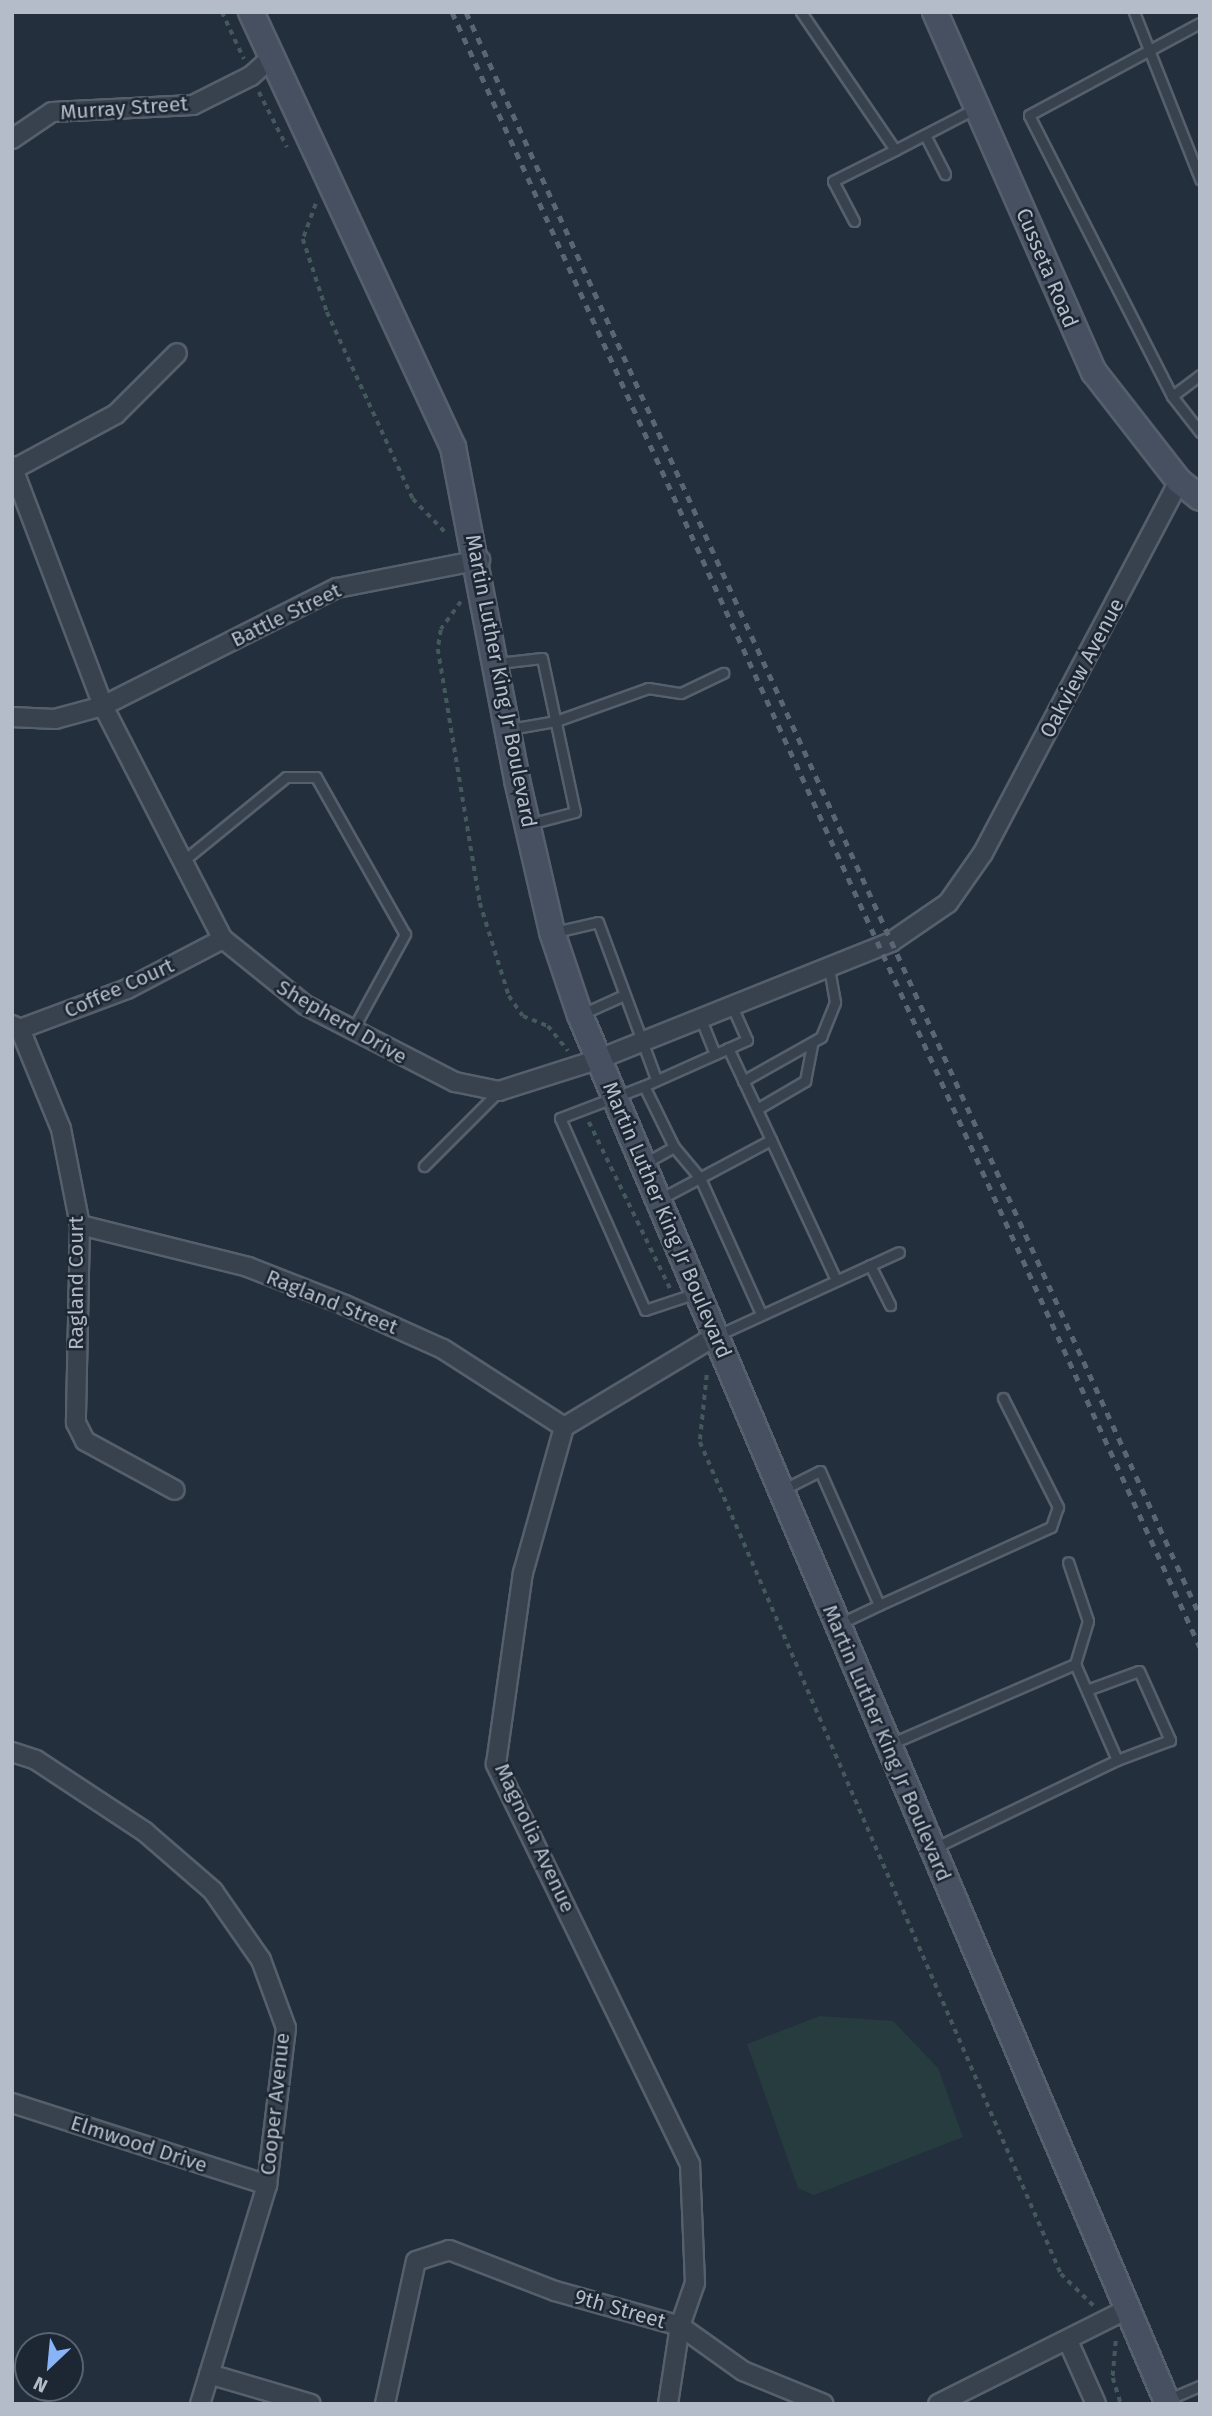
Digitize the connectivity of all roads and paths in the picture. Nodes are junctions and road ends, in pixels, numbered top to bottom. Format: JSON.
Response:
{"nodes":[{"id":1,"x":251,"y":12,"type":"edge"},
{"id":2,"x":801,"y":12,"type":"edge"},
{"id":3,"x":935,"y":12,"type":"edge"},
{"id":4,"x":1134,"y":12,"type":"edge"},
{"id":5,"x":1200,"y":23,"type":"edge"},
{"id":6,"x":1145,"y":50,"type":"junction"},
{"id":7,"x":272,"y":57,"type":"junction"},
{"id":8,"x":977,"y":107,"type":"junction"},
{"id":9,"x":925,"y":135,"type":"junction"},
{"id":10,"x":12,"y":139,"type":"edge"},
{"id":11,"x":895,"y":150,"type":"junction"},
{"id":12,"x":945,"y":174,"type":"dead end"},
{"id":13,"x":1200,"y":179,"type":"edge"},
{"id":14,"x":854,"y":221,"type":"dead end"},
{"id":15,"x":177,"y":353,"type":"dead end"},
{"id":16,"x":1200,"y":375,"type":"edge"},
{"id":17,"x":1172,"y":396,"type":"junction"},
{"id":18,"x":1200,"y":432,"type":"edge"},
{"id":19,"x":13,"y":468,"type":"edge"},
{"id":20,"x":1179,"y":481,"type":"junction"},
{"id":21,"x":1200,"y":498,"type":"edge"},
{"id":22,"x":480,"y":560,"type":"junction"},
{"id":23,"x":498,"y":663,"type":"junction"},
{"id":24,"x":723,"y":673,"type":"dead end"},
{"id":25,"x":103,"y":706,"type":"junction"},
{"id":26,"x":12,"y":717,"type":"edge"},
{"id":27,"x":556,"y":721,"type":"junction"},
{"id":28,"x":509,"y":729,"type":"junction"},
{"id":29,"x":527,"y":825,"type":"junction"},
{"id":30,"x":183,"y":861,"type":"junction"},
{"id":31,"x":552,"y":932,"type":"junction"},
{"id":32,"x":223,"y":939,"type":"junction"},
{"id":33,"x":878,"y":946,"type":"joint"},
{"id":34,"x":828,"y":964,"type":"junction"},
{"id":35,"x":622,"y":996,"type":"junction"},
{"id":36,"x":731,"y":1004,"type":"junction"},
{"id":37,"x":580,"y":1015,"type":"junction"},
{"id":38,"x":700,"y":1016,"type":"junction"},
{"id":39,"x":16,"y":1027,"type":"edge"},
{"id":40,"x":352,"y":1031,"type":"junction"},
{"id":41,"x":640,"y":1041,"type":"junction"},
{"id":42,"x":812,"y":1046,"type":"junction"},
{"id":43,"x":728,"y":1048,"type":"junction"},
{"id":44,"x":715,"y":1054,"type":"junction"},
{"id":45,"x":598,"y":1059,"type":"junction"},
{"id":46,"x":656,"y":1079,"type":"junction"},
{"id":47,"x":743,"y":1081,"type":"junction"},
{"id":48,"x":644,"y":1086,"type":"junction"},
{"id":49,"x":499,"y":1091,"type":"junction"},
{"id":50,"x":613,"y":1098,"type":"junction"},
{"id":51,"x":757,"y":1109,"type":"junction"},
{"id":52,"x":771,"y":1140,"type":"junction"},
{"id":53,"x":674,"y":1147,"type":"junction"},
{"id":54,"x":643,"y":1163,"type":"junction"},
{"id":55,"x":424,"y":1166,"type":"dead end"},
{"id":56,"x":700,"y":1178,"type":"junction"},
{"id":57,"x":659,"y":1200,"type":"junction"},
{"id":58,"x":80,"y":1225,"type":"junction"},
{"id":59,"x":899,"y":1251,"type":"dead end"},
{"id":60,"x":870,"y":1265,"type":"junction"},
{"id":61,"x":836,"y":1280,"type":"junction"},
{"id":62,"x":698,"y":1292,"type":"junction"},
{"id":63,"x":890,"y":1306,"type":"dead end"},
{"id":64,"x":761,"y":1314,"type":"junction"},
{"id":65,"x":717,"y":1335,"type":"junction"},
{"id":66,"x":1003,"y":1398,"type":"dead end"},
{"id":67,"x":564,"y":1427,"type":"junction"},
{"id":68,"x":783,"y":1489,"type":"junction"},
{"id":69,"x":175,"y":1490,"type":"dead end"},
{"id":70,"x":1068,"y":1562,"type":"dead end"},
{"id":71,"x":879,"y":1605,"type":"junction"},
{"id":72,"x":835,"y":1625,"type":"junction"},
{"id":73,"x":1075,"y":1664,"type":"junction"},
{"id":74,"x":1087,"y":1690,"type":"junction"},
{"id":75,"x":887,"y":1745,"type":"junction"},
{"id":76,"x":12,"y":1752,"type":"edge"},
{"id":77,"x":1117,"y":1760,"type":"junction"},
{"id":78,"x":932,"y":1849,"type":"junction"},
{"id":79,"x":12,"y":2103,"type":"edge"},
{"id":80,"x":267,"y":2185,"type":"junction"},
{"id":81,"x":1128,"y":2308,"type":"junction"},
{"id":82,"x":680,"y":2326,"type":"junction"},
{"id":83,"x":1068,"y":2341,"type":"junction"},
{"id":84,"x":209,"y":2375,"type":"junction"},
{"id":85,"x":1200,"y":2386,"type":"edge"},
{"id":86,"x":1168,"y":2402,"type":"edge"},
{"id":87,"x":200,"y":2404,"type":"edge"},
{"id":88,"x":311,"y":2404,"type":"edge"},
{"id":89,"x":385,"y":2404,"type":"edge"},
{"id":90,"x":668,"y":2404,"type":"edge"},
{"id":91,"x":824,"y":2404,"type":"edge"},
{"id":92,"x":938,"y":2404,"type":"edge"},
{"id":93,"x":1096,"y":2404,"type":"edge"}],
"edges":[{"from":1,"to":7,"type":"main road","name":"Martin Luther King Jr Boulevard"},
{"from":2,"to":11,"type":"lane"},
{"from":3,"to":8,"type":"main road","name":"Cusseta Road"},
{"from":4,"to":6,"type":"lane"},
{"from":5,"to":6,"type":"lane"},
{"from":6,"to":13,"type":"lane"},
{"from":6,"to":17,"type":"lane"},
{"from":7,"to":10,"type":"street","name":"Murray Street"},
{"from":7,"to":22,"type":"main road","name":"Martin Luther King Jr Boulevard"},
{"from":8,"to":9,"type":"lane"},
{"from":8,"to":20,"type":"main road","name":"Cusseta Road"},
{"from":9,"to":11,"type":"lane"},
{"from":9,"to":12,"type":"lane"},
{"from":11,"to":14,"type":"lane"},
{"from":15,"to":19,"type":"street"},
{"from":16,"to":17,"type":"lane"},
{"from":17,"to":18,"type":"lane"},
{"from":19,"to":25,"type":"street","name":"Shepherd Drive"},
{"from":20,"to":21,"type":"main road","name":"Cusseta Road"},
{"from":20,"to":33,"type":"street","name":"Oakview Avenue"},
{"from":22,"to":23,"type":"main road","name":"Martin Luther King Jr Boulevard"},
{"from":22,"to":25,"type":"street","name":"Battle Street"},
{"from":23,"to":27,"type":"lane"},
{"from":23,"to":28,"type":"main road","name":"Martin Luther King Jr Boulevard"},
{"from":24,"to":27,"type":"lane"},
{"from":25,"to":26,"type":"street","name":"Battle Street"},
{"from":25,"to":30,"type":"street","name":"Shepherd Drive"},
{"from":27,"to":28,"type":"lane"},
{"from":27,"to":29,"type":"lane"},
{"from":28,"to":29,"type":"main road","name":"Martin Luther King Jr Boulevard"},
{"from":29,"to":31,"type":"main road","name":"Martin Luther King Jr Boulevard"},
{"from":30,"to":32,"type":"street","name":"Shepherd Drive"},
{"from":30,"to":40,"type":"lane"},
{"from":31,"to":35,"type":"lane"},
{"from":31,"to":37,"type":"main road","name":"Martin Luther King Jr Boulevard"},
{"from":32,"to":39,"type":"street","name":"Coffee Court"},
{"from":32,"to":40,"type":"street","name":"Shepherd Drive"},
{"from":33,"to":34,"type":"street","name":"Shepherd Drive"},
{"from":34,"to":36,"type":"street","name":"Shepherd Drive"},
{"from":34,"to":42,"type":"lane"},
{"from":35,"to":37,"type":"lane"},
{"from":35,"to":41,"type":"lane"},
{"from":36,"to":38,"type":"street","name":"Shepherd Drive"},
{"from":36,"to":43,"type":"lane"},
{"from":37,"to":45,"type":"main road","name":"Martin Luther King Jr Boulevard"},
{"from":38,"to":41,"type":"street","name":"Shepherd Drive"},
{"from":38,"to":44,"type":"lane"},
{"from":39,"to":58,"type":"street","name":"Ragland Court"},
{"from":40,"to":49,"type":"street","name":"Shepherd Drive"},
{"from":41,"to":45,"type":"street","name":"Shepherd Drive"},
{"from":41,"to":46,"type":"lane"},
{"from":42,"to":47,"type":"lane"},
{"from":42,"to":51,"type":"lane"},
{"from":43,"to":44,"type":"lane"},
{"from":43,"to":47,"type":"lane"},
{"from":44,"to":46,"type":"lane"},
{"from":45,"to":49,"type":"street","name":"Shepherd Drive"},
{"from":45,"to":50,"type":"main road","name":"Martin Luther King Jr Boulevard"},
{"from":46,"to":48,"type":"lane"},
{"from":47,"to":51,"type":"lane"},
{"from":48,"to":50,"type":"lane"},
{"from":48,"to":53,"type":"lane"},
{"from":49,"to":55,"type":"lane"},
{"from":50,"to":54,"type":"main road","name":"Martin Luther King Jr Boulevard"},
{"from":50,"to":62,"type":"lane"},
{"from":51,"to":52,"type":"lane"},
{"from":52,"to":56,"type":"lane"},
{"from":52,"to":61,"type":"lane"},
{"from":53,"to":54,"type":"lane"},
{"from":53,"to":56,"type":"lane"},
{"from":54,"to":57,"type":"main road","name":"Martin Luther King Jr Boulevard"},
{"from":56,"to":57,"type":"lane"},
{"from":56,"to":64,"type":"lane"},
{"from":57,"to":62,"type":"main road","name":"Martin Luther King Jr Boulevard"},
{"from":58,"to":67,"type":"street","name":"Ragland Street"},
{"from":58,"to":69,"type":"street","name":"Ragland Court"},
{"from":59,"to":60,"type":"lane"},
{"from":60,"to":61,"type":"lane"},
{"from":60,"to":63,"type":"lane"},
{"from":61,"to":64,"type":"lane"},
{"from":62,"to":65,"type":"main road","name":"Martin Luther King Jr Boulevard"},
{"from":64,"to":65,"type":"lane"},
{"from":65,"to":67,"type":"street"},
{"from":65,"to":68,"type":"main road","name":"Martin Luther King Jr Boulevard"},
{"from":66,"to":71,"type":"lane"},
{"from":67,"to":82,"type":"street","name":"Magnolia Avenue"},
{"from":68,"to":71,"type":"lane"},
{"from":68,"to":72,"type":"main road","name":"Martin Luther King Jr Boulevard"},
{"from":70,"to":73,"type":"lane"},
{"from":71,"to":72,"type":"lane"},
{"from":72,"to":75,"type":"main road","name":"Martin Luther King Jr Boulevard"},
{"from":73,"to":74,"type":"lane"},
{"from":73,"to":75,"type":"lane"},
{"from":74,"to":77,"type":"lane"},
{"from":74,"to":77,"type":"lane"},
{"from":75,"to":78,"type":"main road","name":"Martin Luther King Jr Boulevard"},
{"from":76,"to":80,"type":"street","name":"Cooper Avenue"},
{"from":77,"to":78,"type":"lane"},
{"from":78,"to":81,"type":"main road","name":"Martin Luther King Jr Boulevard"},
{"from":79,"to":80,"type":"street","name":"Elmwood Drive"},
{"from":80,"to":84,"type":"street","name":"Cooper Avenue"},
{"from":81,"to":83,"type":"street"},
{"from":81,"to":86,"type":"main road","name":"Martin Luther King Jr Boulevard"},
{"from":82,"to":89,"type":"street","name":"9th Street"},
{"from":82,"to":90,"type":"street","name":"Magnolia Avenue"},
{"from":82,"to":91,"type":"street","name":"9th Street"},
{"from":83,"to":92,"type":"street"},
{"from":83,"to":93,"type":"street"},
{"from":84,"to":87,"type":"street","name":"Cooper Avenue"},
{"from":84,"to":88,"type":"street"},
{"from":85,"to":86,"type":"lane"}]}
